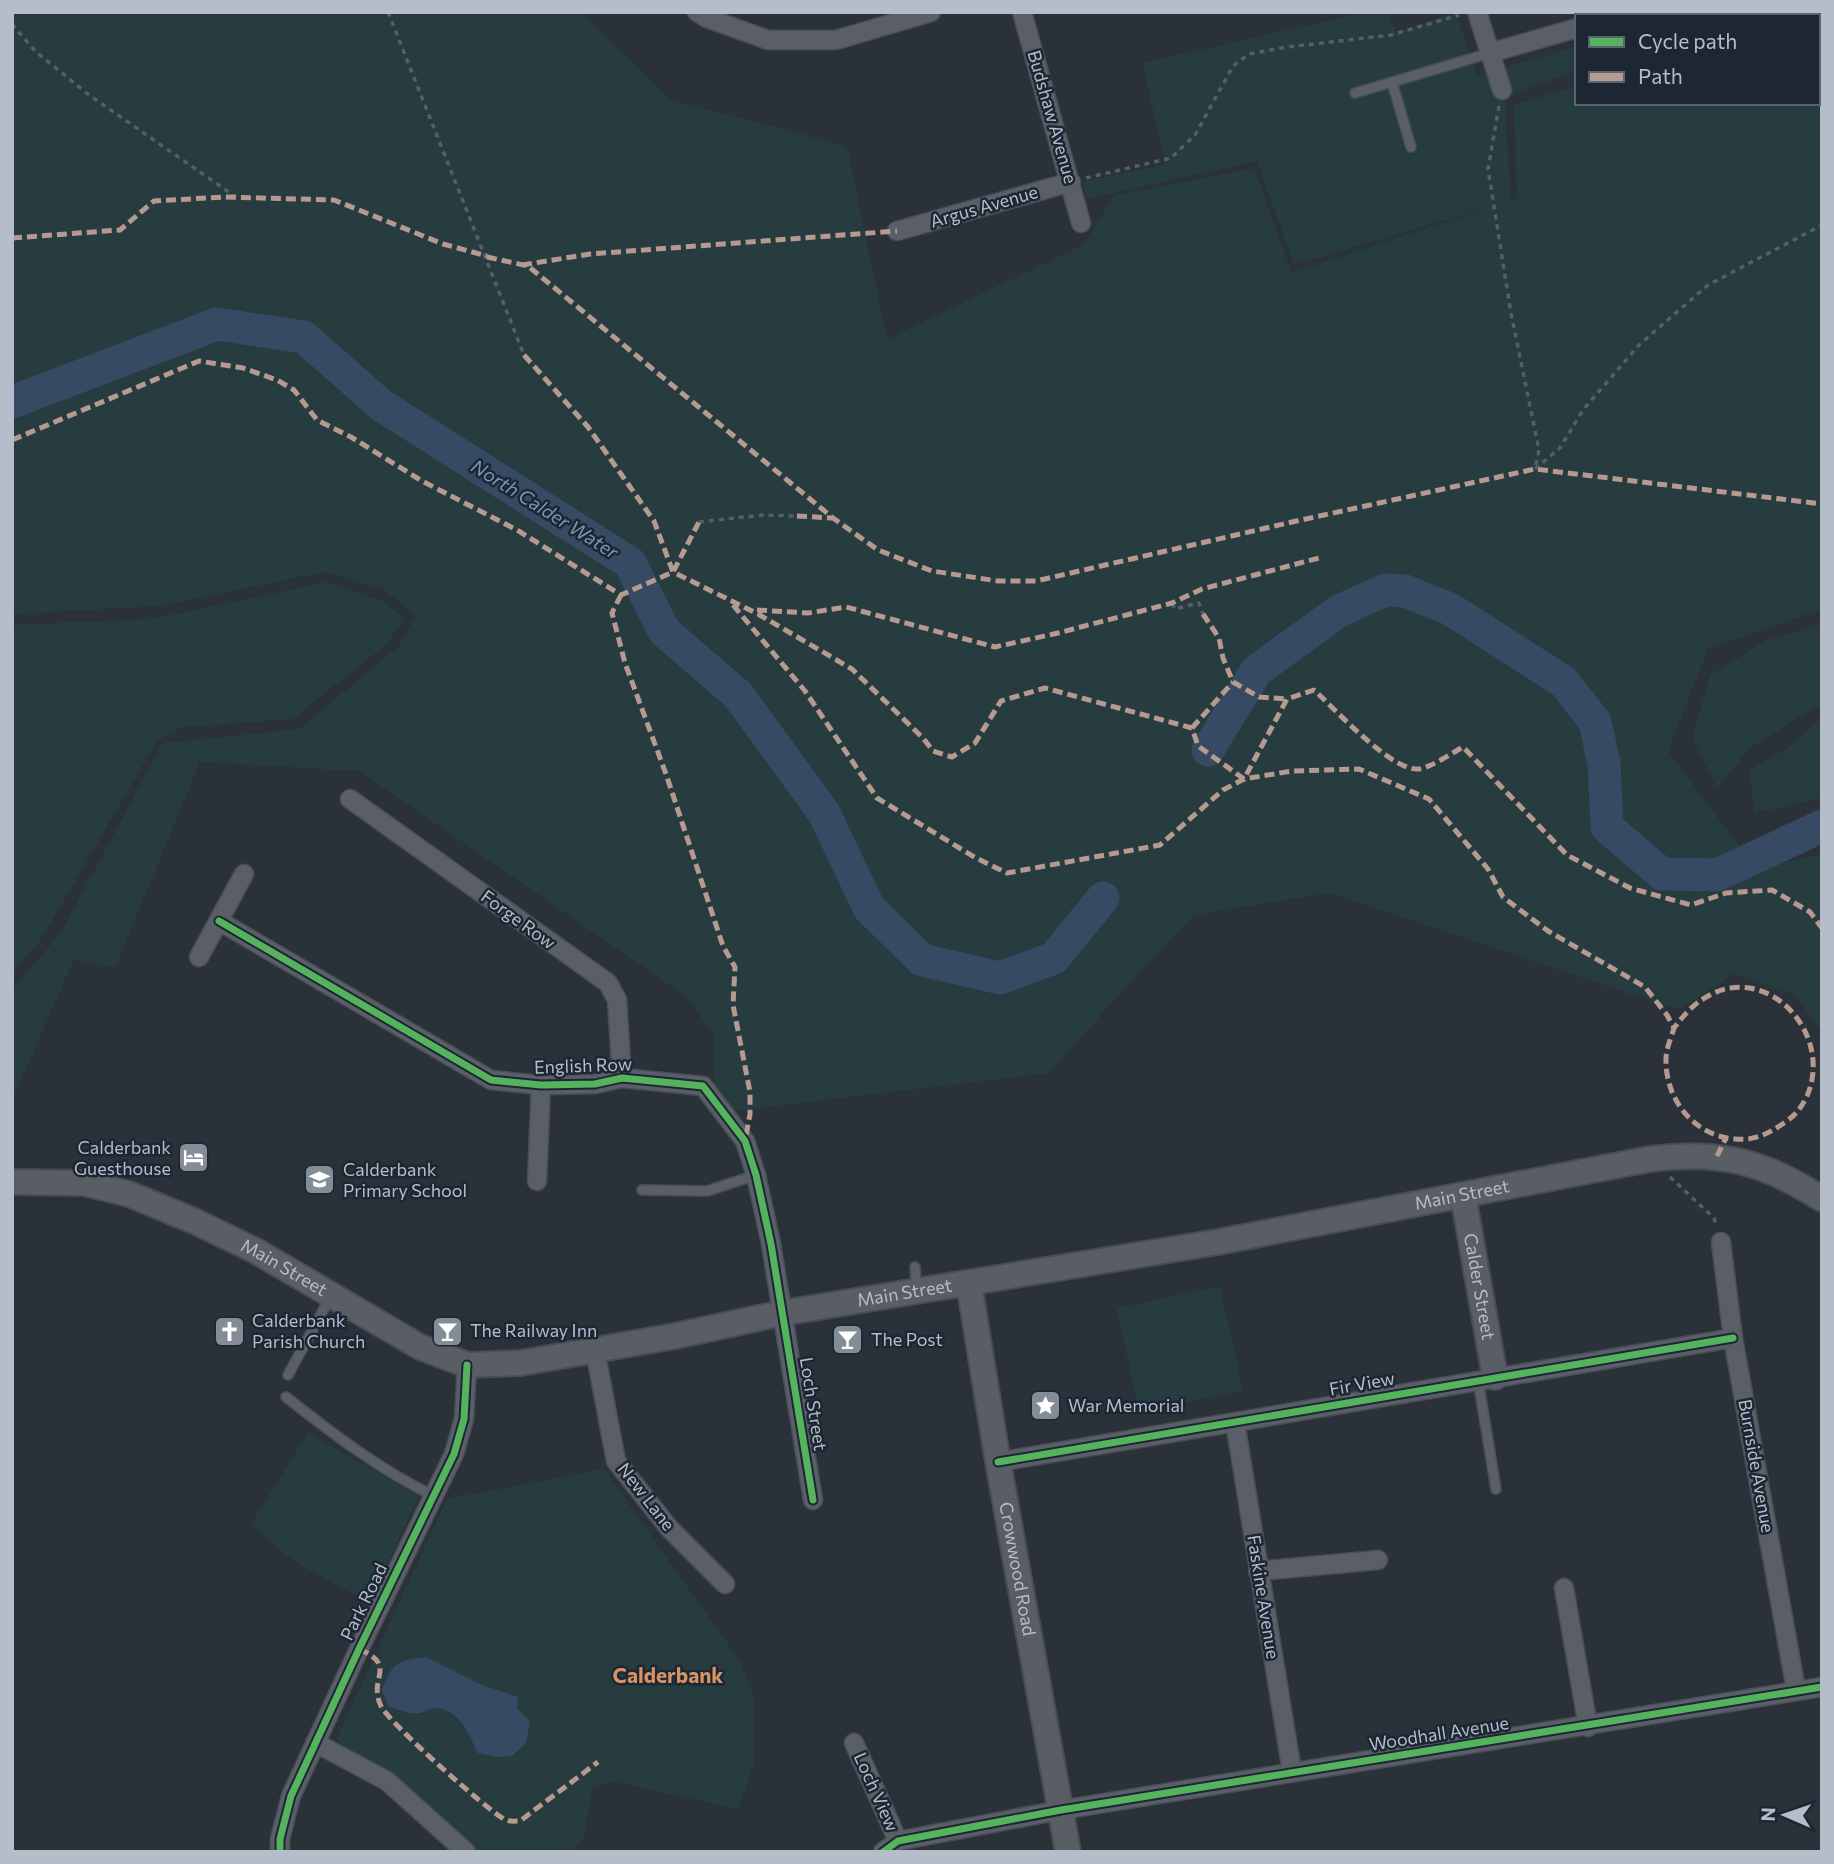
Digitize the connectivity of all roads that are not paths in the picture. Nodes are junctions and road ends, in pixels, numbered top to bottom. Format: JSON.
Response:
{"nodes":[{"id":1,"x":697,"y":12,"type":"edge"},
{"id":2,"x":930,"y":12,"type":"edge"},
{"id":3,"x":1022,"y":12,"type":"edge"},
{"id":4,"x":1471,"y":13,"type":"edge"},
{"id":5,"x":911,"y":15,"type":"edge"},
{"id":6,"x":1575,"y":29,"type":"edge"},
{"id":7,"x":1490,"y":53,"type":"junction"},
{"id":8,"x":1392,"y":82,"type":"junction"},
{"id":9,"x":1502,"y":90,"type":"road end"},
{"id":10,"x":1356,"y":93,"type":"dead end"},
{"id":11,"x":1411,"y":147,"type":"dead end"},
{"id":12,"x":1071,"y":182,"type":"junction"},
{"id":13,"x":1081,"y":223,"type":"dead end"},
{"id":14,"x":897,"y":231,"type":"dead end"},
{"id":15,"x":350,"y":799,"type":"dead end"},
{"id":16,"x":244,"y":874,"type":"dead end"},
{"id":17,"x":219,"y":921,"type":"junction"},
{"id":18,"x":199,"y":957,"type":"dead end"},
{"id":19,"x":622,"y":1078,"type":"junction"},
{"id":20,"x":541,"y":1085,"type":"junction"},
{"id":21,"x":756,"y":1175,"type":"junction"},
{"id":22,"x":537,"y":1181,"type":"dead end"},
{"id":23,"x":12,"y":1182,"type":"edge"},
{"id":24,"x":642,"y":1190,"type":"dead end"},
{"id":25,"x":1463,"y":1195,"type":"junction"},
{"id":26,"x":1822,"y":1199,"type":"edge"},
{"id":27,"x":1721,"y":1242,"type":"road end"},
{"id":28,"x":969,"y":1284,"type":"junction"},
{"id":29,"x":331,"y":1296,"type":"junction"},
{"id":30,"x":782,"y":1313,"type":"junction"},
{"id":31,"x":1733,"y":1338,"type":"junction"},
{"id":32,"x":595,"y":1350,"type":"junction"},
{"id":33,"x":467,"y":1365,"type":"junction"},
{"id":34,"x":288,"y":1374,"type":"dead end"},
{"id":35,"x":1487,"y":1378,"type":"junction"},
{"id":36,"x":286,"y":1397,"type":"dead end"},
{"id":37,"x":1236,"y":1422,"type":"junction"},
{"id":38,"x":998,"y":1462,"type":"junction"},
{"id":39,"x":1496,"y":1489,"type":"dead end"},
{"id":40,"x":434,"y":1496,"type":"junction"},
{"id":41,"x":813,"y":1500,"type":"dead end"},
{"id":42,"x":1378,"y":1560,"type":"dead end"},
{"id":43,"x":1258,"y":1571,"type":"junction"},
{"id":44,"x":725,"y":1584,"type":"dead end"},
{"id":45,"x":1564,"y":1588,"type":"dead end"},
{"id":46,"x":1822,"y":1687,"type":"edge"},
{"id":47,"x":1796,"y":1690,"type":"junction"},
{"id":48,"x":1588,"y":1727,"type":"junction"},
{"id":49,"x":316,"y":1743,"type":"junction"},
{"id":50,"x":854,"y":1743,"type":"dead end"},
{"id":51,"x":1292,"y":1772,"type":"junction"},
{"id":52,"x":1061,"y":1810,"type":"junction"},
{"id":53,"x":898,"y":1841,"type":"junction"},
{"id":54,"x":280,"y":1852,"type":"edge"},
{"id":55,"x":466,"y":1852,"type":"edge"},
{"id":56,"x":883,"y":1852,"type":"edge"},
{"id":57,"x":1068,"y":1852,"type":"edge"}],
"edges":[{"from":1,"to":5,"type":"street"},
{"from":2,"to":5,"type":"street"},
{"from":3,"to":12,"type":"street","name":"Budshaw Avenue"},
{"from":4,"to":7,"type":"street"},
{"from":6,"to":7,"type":"street"},
{"from":7,"to":8,"type":"lane"},
{"from":7,"to":9,"type":"street"},
{"from":8,"to":10,"type":"lane"},
{"from":8,"to":11,"type":"lane"},
{"from":12,"to":13,"type":"street","name":"Budshaw Avenue"},
{"from":12,"to":14,"type":"street","name":"Argus Avenue"},
{"from":15,"to":19,"type":"street","name":"Forge Row"},
{"from":16,"to":17,"type":"street"},
{"from":17,"to":18,"type":"street"},
{"from":17,"to":20,"type":"street","name":"English Row"},
{"from":19,"to":20,"type":"street","name":"English Row"},
{"from":19,"to":21,"type":"street","name":"English Row"},
{"from":20,"to":22,"type":"street"},
{"from":21,"to":24,"type":"lane"},
{"from":21,"to":30,"type":"street","name":"English Row"},
{"from":23,"to":29,"type":"main road","name":"Main Street"},
{"from":25,"to":26,"type":"main road","name":"Main Street"},
{"from":25,"to":28,"type":"main road","name":"Main Street"},
{"from":25,"to":35,"type":"main road","name":"Calder Street"},
{"from":27,"to":31,"type":"street","name":"Burnside Avenue"},
{"from":28,"to":30,"type":"main road","name":"Main Street"},
{"from":28,"to":38,"type":"main road","name":"Crowwood Road"},
{"from":29,"to":33,"type":"main road","name":"Main Street"},
{"from":29,"to":34,"type":"lane"},
{"from":30,"to":32,"type":"main road","name":"Main Street"},
{"from":30,"to":41,"type":"street","name":"Loch Street"},
{"from":31,"to":35,"type":"street","name":"Fir View"},
{"from":31,"to":47,"type":"street","name":"Burnside Avenue"},
{"from":32,"to":33,"type":"main road","name":"Main Street"},
{"from":32,"to":44,"type":"street","name":"New Lane"},
{"from":33,"to":40,"type":"street","name":"Park Road"},
{"from":35,"to":37,"type":"street","name":"Fir View"},
{"from":35,"to":39,"type":"lane"},
{"from":36,"to":40,"type":"lane"},
{"from":37,"to":38,"type":"street","name":"Fir View"},
{"from":37,"to":43,"type":"street","name":"Faskine Avenue"},
{"from":38,"to":52,"type":"main road","name":"Crowwood Road"},
{"from":40,"to":49,"type":"street","name":"Park Road"},
{"from":42,"to":43,"type":"street"},
{"from":43,"to":51,"type":"street","name":"Faskine Avenue"},
{"from":45,"to":48,"type":"street"},
{"from":46,"to":47,"type":"street","name":"Woodhall Avenue"},
{"from":47,"to":48,"type":"street","name":"Woodhall Avenue"},
{"from":48,"to":51,"type":"street","name":"Woodhall Avenue"},
{"from":49,"to":54,"type":"street","name":"Park Road"},
{"from":49,"to":55,"type":"street"},
{"from":50,"to":53,"type":"street","name":"Loch View"},
{"from":51,"to":52,"type":"street","name":"Woodhall Avenue"},
{"from":52,"to":53,"type":"street","name":"Woodhall Avenue"},
{"from":52,"to":57,"type":"main road","name":"Crowwood Road"},
{"from":53,"to":56,"type":"street"}]}
